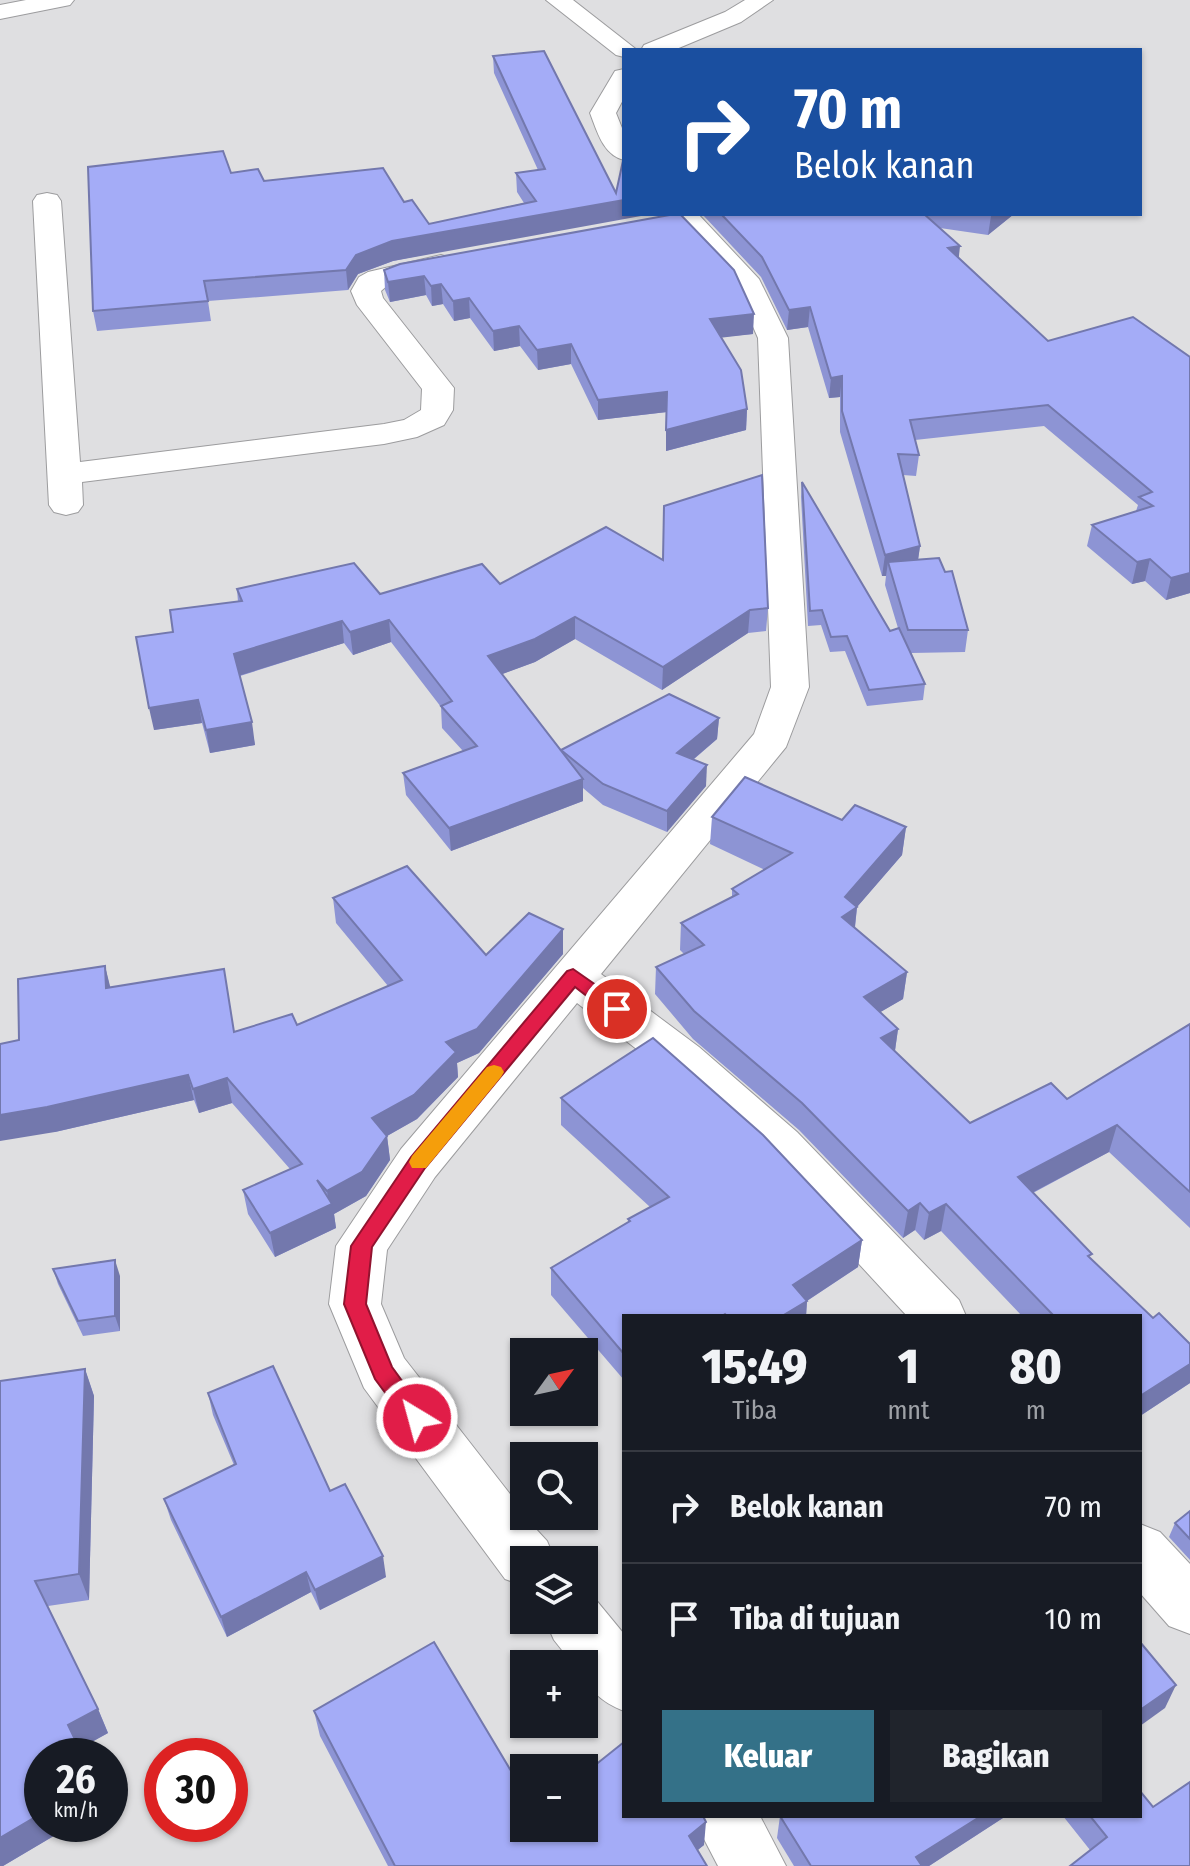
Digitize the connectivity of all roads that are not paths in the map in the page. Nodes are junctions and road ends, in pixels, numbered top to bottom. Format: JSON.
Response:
{"nodes":[{"id":1,"x":62,"y":0,"type":"edge"},
{"id":2,"x":558,"y":0,"type":"edge"},
{"id":3,"x":761,"y":0,"type":"edge"},
{"id":4,"x":0,"y":12,"type":"edge"},
{"id":5,"x":622,"y":48,"type":"edge"},
{"id":6,"x":658,"y":48,"type":"edge"},
{"id":7,"x":622,"y":80,"type":"edge"},
{"id":8,"x":622,"y":150,"type":"edge"},
{"id":9,"x":47,"y":201,"type":"dead end"},
{"id":10,"x":675,"y":219,"type":"edge"},
{"id":11,"x":471,"y":259,"type":"edge"},
{"id":12,"x":573,"y":976,"type":"junction"},
{"id":13,"x":938,"y":1314,"type":"edge"},
{"id":14,"x":515,"y":1546,"type":"edge"},
{"id":15,"x":1142,"y":1553,"type":"edge"},
{"id":16,"x":1190,"y":1606,"type":"edge"},
{"id":17,"x":586,"y":1634,"type":"edge"},
{"id":18,"x":622,"y":1679,"type":"edge"},
{"id":19,"x":725,"y":1818,"type":"edge"},
{"id":20,"x":754,"y":1866,"type":"edge"}],
"edges":[{"from":1,"to":4,"type":"street"},
{"from":2,"to":5,"type":"street"},
{"from":3,"to":6,"type":"street"},
{"from":7,"to":8,"type":"street"},
{"from":9,"to":11,"type":"street"},
{"from":10,"to":12,"type":"street"},
{"from":12,"to":13,"type":"street"},
{"from":12,"to":14,"type":"street"},
{"from":15,"to":16,"type":"street"},
{"from":17,"to":18,"type":"street"},
{"from":19,"to":20,"type":"street"}]}
